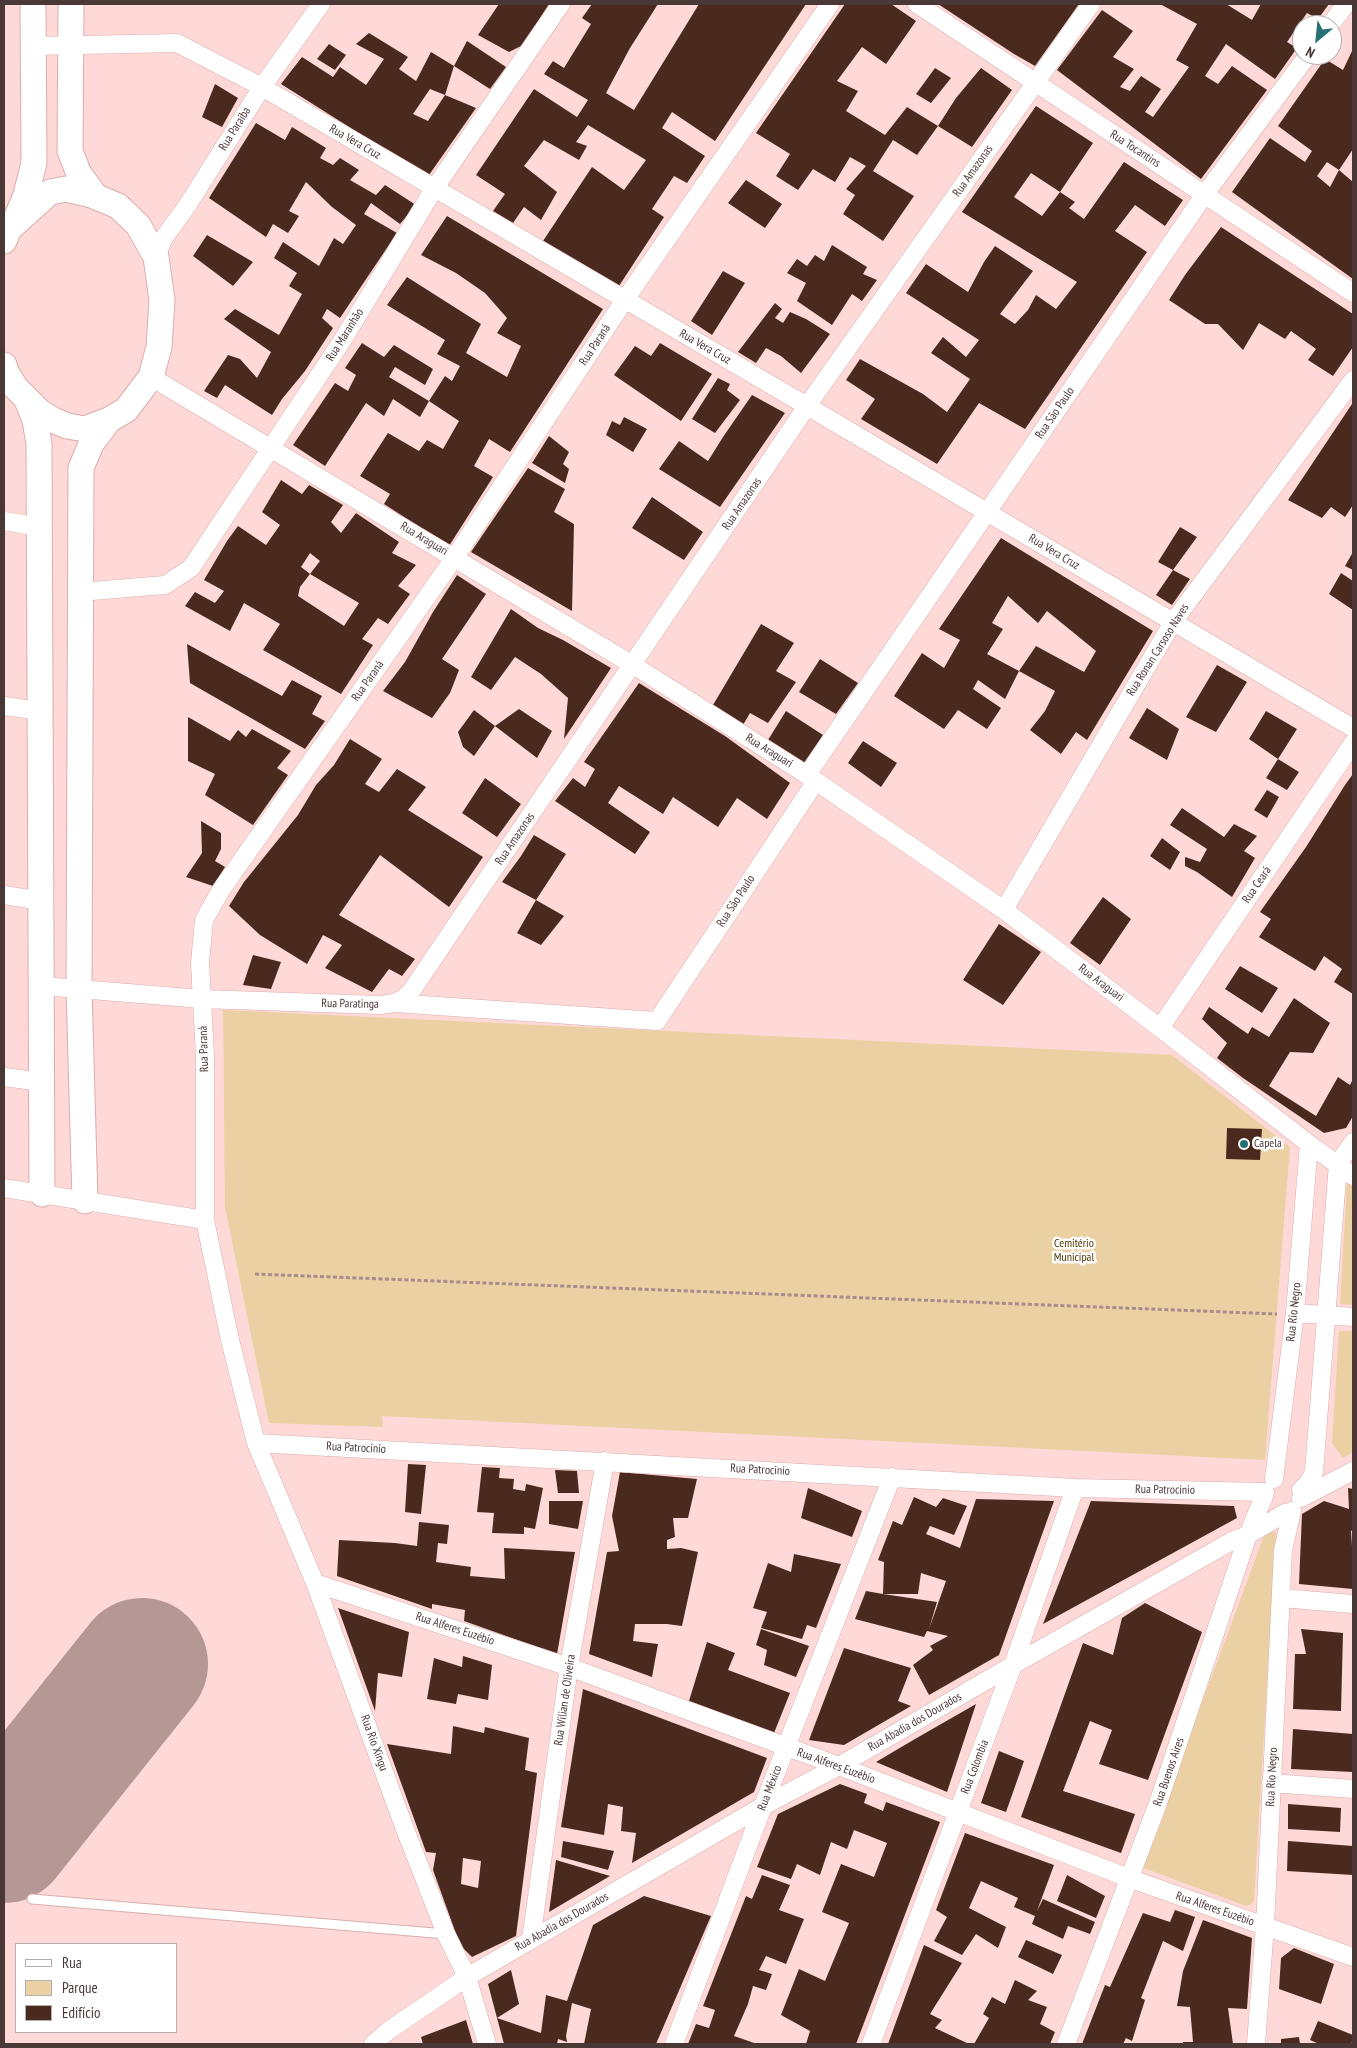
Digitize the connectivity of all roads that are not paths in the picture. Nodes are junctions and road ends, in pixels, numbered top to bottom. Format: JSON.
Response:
{"nodes":[{"id":1,"x":33,"y":4,"type":"edge"},
{"id":2,"x":71,"y":4,"type":"edge"},
{"id":3,"x":321,"y":4,"type":"edge"},
{"id":4,"x":561,"y":4,"type":"edge"},
{"id":5,"x":830,"y":4,"type":"edge"},
{"id":6,"x":917,"y":4,"type":"edge"},
{"id":7,"x":1091,"y":4,"type":"edge"},
{"id":8,"x":1346,"y":4,"type":"edge"},
{"id":9,"x":1338,"y":15,"type":"edge"},
{"id":10,"x":71,"y":44,"type":"junction"},
{"id":11,"x":33,"y":46,"type":"junction"},
{"id":12,"x":1301,"y":65,"type":"edge"},
{"id":13,"x":1034,"y":83,"type":"junction"},
{"id":14,"x":262,"y":88,"type":"junction"},
{"id":15,"x":434,"y":189,"type":"junction"},
{"id":16,"x":1205,"y":194,"type":"junction"},
{"id":17,"x":96,"y":196,"type":"junction"},
{"id":18,"x":7,"y":232,"type":"edge"},
{"id":19,"x":156,"y":257,"type":"junction"},
{"id":20,"x":1353,"y":293,"type":"edge"},
{"id":21,"x":624,"y":301,"type":"junction"},
{"id":22,"x":4,"y":365,"type":"edge"},
{"id":23,"x":151,"y":377,"type":"junction"},
{"id":24,"x":1353,"y":380,"type":"edge"},
{"id":25,"x":26,"y":398,"type":"junction"},
{"id":26,"x":807,"y":406,"type":"junction"},
{"id":27,"x":109,"y":420,"type":"junction"},
{"id":28,"x":272,"y":448,"type":"junction"},
{"id":29,"x":987,"y":512,"type":"junction"},
{"id":30,"x":4,"y":521,"type":"edge"},
{"id":31,"x":40,"y":527,"type":"junction"},
{"id":32,"x":455,"y":557,"type":"junction"},
{"id":33,"x":80,"y":592,"type":"junction"},
{"id":34,"x":1173,"y":622,"type":"junction"},
{"id":35,"x":633,"y":665,"type":"junction"},
{"id":36,"x":4,"y":706,"type":"edge"},
{"id":37,"x":40,"y":712,"type":"junction"},
{"id":38,"x":1353,"y":728,"type":"edge"},
{"id":39,"x":1353,"y":743,"type":"edge"},
{"id":40,"x":812,"y":778,"type":"junction"},
{"id":41,"x":4,"y":895,"type":"edge"},
{"id":42,"x":42,"y":901,"type":"junction"},
{"id":43,"x":1004,"y":910,"type":"junction"},
{"id":44,"x":42,"y":986,"type":"junction"},
{"id":45,"x":79,"y":989,"type":"junction"},
{"id":46,"x":202,"y":999,"type":"junction"},
{"id":47,"x":394,"y":1003,"type":"junction"},
{"id":48,"x":657,"y":1021,"type":"joint"},
{"id":49,"x":1160,"y":1028,"type":"junction"},
{"id":50,"x":4,"y":1077,"type":"edge"},
{"id":51,"x":42,"y":1082,"type":"junction"},
{"id":52,"x":1353,"y":1142,"type":"edge"},
{"id":53,"x":1308,"y":1144,"type":"junction"},
{"id":54,"x":1338,"y":1164,"type":"junction"},
{"id":55,"x":1353,"y":1176,"type":"edge"},
{"id":56,"x":4,"y":1188,"type":"edge"},
{"id":57,"x":42,"y":1194,"type":"junction"},
{"id":58,"x":85,"y":1201,"type":"junction"},
{"id":59,"x":206,"y":1220,"type":"junction"},
{"id":60,"x":1295,"y":1313,"type":"junction"},
{"id":61,"x":1326,"y":1314,"type":"junction"},
{"id":62,"x":1353,"y":1316,"type":"edge"},
{"id":63,"x":256,"y":1443,"type":"junction"},
{"id":64,"x":605,"y":1461,"type":"junction"},
{"id":65,"x":1353,"y":1471,"type":"edge"},
{"id":66,"x":892,"y":1477,"type":"junction"},
{"id":67,"x":1075,"y":1488,"type":"junction"},
{"id":68,"x":1268,"y":1489,"type":"junction"},
{"id":69,"x":1295,"y":1503,"type":"junction"},
{"id":70,"x":1248,"y":1536,"type":"junction"},
{"id":71,"x":315,"y":1583,"type":"junction"},
{"id":72,"x":1281,"y":1598,"type":"junction"},
{"id":73,"x":1353,"y":1604,"type":"edge"},
{"id":74,"x":1013,"y":1664,"type":"junction"},
{"id":75,"x":569,"y":1667,"type":"junction"},
{"id":76,"x":786,"y":1748,"type":"junction"},
{"id":77,"x":839,"y":1766,"type":"junction"},
{"id":78,"x":1271,"y":1783,"type":"junction"},
{"id":79,"x":1353,"y":1789,"type":"edge"},
{"id":80,"x":763,"y":1806,"type":"junction"},
{"id":81,"x":958,"y":1812,"type":"junction"},
{"id":82,"x":1131,"y":1879,"type":"junction"},
{"id":83,"x":32,"y":1899,"type":"dead end"},
{"id":84,"x":1265,"y":1926,"type":"junction"},
{"id":85,"x":446,"y":1934,"type":"junction"},
{"id":86,"x":531,"y":1940,"type":"junction"},
{"id":87,"x":1353,"y":1957,"type":"edge"},
{"id":88,"x":467,"y":1976,"type":"junction"},
{"id":89,"x":373,"y":2044,"type":"edge"},
{"id":90,"x":487,"y":2044,"type":"edge"},
{"id":91,"x":674,"y":2044,"type":"edge"},
{"id":92,"x":870,"y":2044,"type":"edge"},
{"id":93,"x":1066,"y":2044,"type":"edge"},
{"id":94,"x":1256,"y":2044,"type":"edge"}],
"edges":[{"from":1,"to":11,"type":"street"},
{"from":2,"to":10,"type":"street"},
{"from":3,"to":14,"type":"street","name":"Rua Paraíba"},
{"from":4,"to":15,"type":"street","name":"Rua Maranhão"},
{"from":5,"to":21,"type":"street","name":"Rua Paraná"},
{"from":6,"to":13,"type":"street","name":"Rua Tocantins"},
{"from":7,"to":13,"type":"street","name":"Rua Amazonas"},
{"from":8,"to":9,"type":"street"},
{"from":10,"to":11,"type":"street","name":"Rua Vera Cruz"},
{"from":10,"to":14,"type":"street","name":"Rua Vera Cruz"},
{"from":10,"to":17,"type":"street"},
{"from":11,"to":18,"type":"street"},
{"from":12,"to":16,"type":"street","name":"Rua São Paulo"},
{"from":13,"to":16,"type":"street","name":"Rua Tocantins"},
{"from":13,"to":26,"type":"street","name":"Rua Amazonas"},
{"from":14,"to":15,"type":"street","name":"Rua Vera Cruz"},
{"from":14,"to":19,"type":"street","name":"Rua Paraíba"},
{"from":15,"to":21,"type":"street","name":"Rua Vera Cruz"},
{"from":15,"to":28,"type":"street","name":"Rua Maranhão"},
{"from":16,"to":20,"type":"street","name":"Rua Tocantins"},
{"from":16,"to":29,"type":"street","name":"Rua São Paulo"},
{"from":17,"to":18,"type":"street"},
{"from":17,"to":19,"type":"street"},
{"from":19,"to":23,"type":"street"},
{"from":21,"to":26,"type":"street","name":"Rua Vera Cruz"},
{"from":21,"to":32,"type":"street","name":"Rua Paraná"},
{"from":22,"to":25,"type":"street"},
{"from":23,"to":27,"type":"street"},
{"from":23,"to":28,"type":"street","name":"Rua Araguari"},
{"from":24,"to":34,"type":"street","name":"Rua Ronan Carsoso Naves"},
{"from":25,"to":27,"type":"street"},
{"from":25,"to":31,"type":"street"},
{"from":26,"to":29,"type":"street","name":"Rua Vera Cruz"},
{"from":26,"to":35,"type":"street","name":"Rua Amazonas"},
{"from":27,"to":33,"type":"street"},
{"from":28,"to":32,"type":"street","name":"Rua Araguari"},
{"from":28,"to":33,"type":"street","name":"Rua Maranhão"},
{"from":29,"to":34,"type":"street","name":"Rua Vera Cruz"},
{"from":29,"to":40,"type":"street","name":"Rua São Paulo"},
{"from":30,"to":31,"type":"street"},
{"from":31,"to":37,"type":"street"},
{"from":32,"to":35,"type":"street","name":"Rua Araguari"},
{"from":32,"to":46,"type":"street","name":"Rua Paraná"},
{"from":33,"to":45,"type":"street"},
{"from":34,"to":38,"type":"street","name":"Rua Vera Cruz"},
{"from":34,"to":43,"type":"street","name":"Rua Ronan Carsoso Naves"},
{"from":35,"to":40,"type":"street","name":"Rua Araguari"},
{"from":35,"to":47,"type":"street","name":"Rua Amazonas"},
{"from":36,"to":37,"type":"street"},
{"from":37,"to":42,"type":"street"},
{"from":39,"to":49,"type":"street","name":"Rua Ceará"},
{"from":40,"to":43,"type":"street","name":"Rua Araguari"},
{"from":40,"to":48,"type":"street","name":"Rua São Paulo"},
{"from":41,"to":42,"type":"street"},
{"from":42,"to":44,"type":"street"},
{"from":43,"to":49,"type":"street","name":"Rua Araguari"},
{"from":44,"to":45,"type":"street","name":"Rua Paratinga"},
{"from":44,"to":51,"type":"street"},
{"from":45,"to":46,"type":"street","name":"Rua Paratinga"},
{"from":45,"to":58,"type":"street"},
{"from":46,"to":47,"type":"street","name":"Rua Paratinga"},
{"from":46,"to":59,"type":"street","name":"Rua Paraná"},
{"from":47,"to":48,"type":"street","name":"Rua Paratinga"},
{"from":49,"to":53,"type":"street","name":"Rua Araguari"},
{"from":50,"to":51,"type":"street"},
{"from":51,"to":57,"type":"street"},
{"from":52,"to":54,"type":"street"},
{"from":53,"to":54,"type":"street","name":"Rua Araguari"},
{"from":53,"to":60,"type":"street","name":"Rua Rio Negro"},
{"from":54,"to":55,"type":"street","name":"Rua Araguari"},
{"from":54,"to":61,"type":"street","name":"Rua Rio Negro"},
{"from":56,"to":57,"type":"street"},
{"from":57,"to":58,"type":"street"},
{"from":58,"to":59,"type":"street"},
{"from":59,"to":63,"type":"street","name":"Rua Paraná"},
{"from":60,"to":61,"type":"street"},
{"from":60,"to":68,"type":"street","name":"Rua Rio Negro"},
{"from":61,"to":62,"type":"street"},
{"from":61,"to":69,"type":"street","name":"Rua Rio Negro"},
{"from":63,"to":64,"type":"street","name":"Rua Patrocinio"},
{"from":63,"to":71,"type":"street","name":"Rua Rio Xingu"},
{"from":64,"to":66,"type":"street","name":"Rua Patrocinio"},
{"from":64,"to":75,"type":"street","name":"Rua Wilian de Oliveira"},
{"from":65,"to":69,"type":"street","name":"Rua Abadia dos Dourados"},
{"from":66,"to":67,"type":"street","name":"Rua Patrocinio"},
{"from":66,"to":76,"type":"street","name":"Rua México"},
{"from":67,"to":68,"type":"street","name":"Rua Patrocinio"},
{"from":67,"to":74,"type":"street","name":"Rua Colombia"},
{"from":68,"to":69,"type":"street"},
{"from":68,"to":69,"type":"street","name":"Rua Patrocinio"},
{"from":68,"to":70,"type":"street","name":"Rua Buenos Aires"},
{"from":69,"to":70,"type":"street","name":"Rua Abadia dos Dourados"},
{"from":69,"to":72,"type":"street","name":"Rua Rio Negro"},
{"from":70,"to":74,"type":"street","name":"Rua Abadia dos Dourados"},
{"from":70,"to":82,"type":"street","name":"Rua Buenos Aires"},
{"from":71,"to":75,"type":"street","name":"Rua Alferes Euzébio"},
{"from":71,"to":85,"type":"street","name":"Rua Rio Xingu"},
{"from":72,"to":73,"type":"street"},
{"from":72,"to":78,"type":"street","name":"Rua Rio Negro"},
{"from":74,"to":77,"type":"street","name":"Rua Abadia dos Dourados"},
{"from":74,"to":81,"type":"street","name":"Rua Colombia"},
{"from":75,"to":76,"type":"street","name":"Rua Alferes Euzébio"},
{"from":75,"to":86,"type":"street","name":"Rua Wilian de Oliveira"},
{"from":76,"to":77,"type":"street","name":"Rua Alferes Euzébio"},
{"from":76,"to":80,"type":"street","name":"Rua México"},
{"from":77,"to":80,"type":"street","name":"Rua Abadia dos Dourados"},
{"from":77,"to":81,"type":"street","name":"Rua Alferes Euzébio"},
{"from":78,"to":79,"type":"street"},
{"from":78,"to":84,"type":"street","name":"Rua Rio Negro"},
{"from":80,"to":86,"type":"street","name":"Rua Abadia dos Dourados"},
{"from":80,"to":91,"type":"street","name":"Rua México"},
{"from":81,"to":82,"type":"street","name":"Rua Alferes Euzébio"},
{"from":81,"to":92,"type":"street","name":"Rua Colombia"},
{"from":82,"to":84,"type":"street","name":"Rua Alferes Euzébio"},
{"from":82,"to":93,"type":"street","name":"Rua Buenos Aires"},
{"from":83,"to":85,"type":"lane"},
{"from":84,"to":87,"type":"street","name":"Rua Alferes Euzébio"},
{"from":84,"to":94,"type":"street","name":"Rua Rio Negro"},
{"from":85,"to":88,"type":"street","name":"Rua Rio Xingu"},
{"from":86,"to":88,"type":"street","name":"Rua Abadia dos Dourados"},
{"from":88,"to":89,"type":"street","name":"Rua Abadia dos Dourados"},
{"from":88,"to":90,"type":"street","name":"Rua Rio Xingu"}]}
